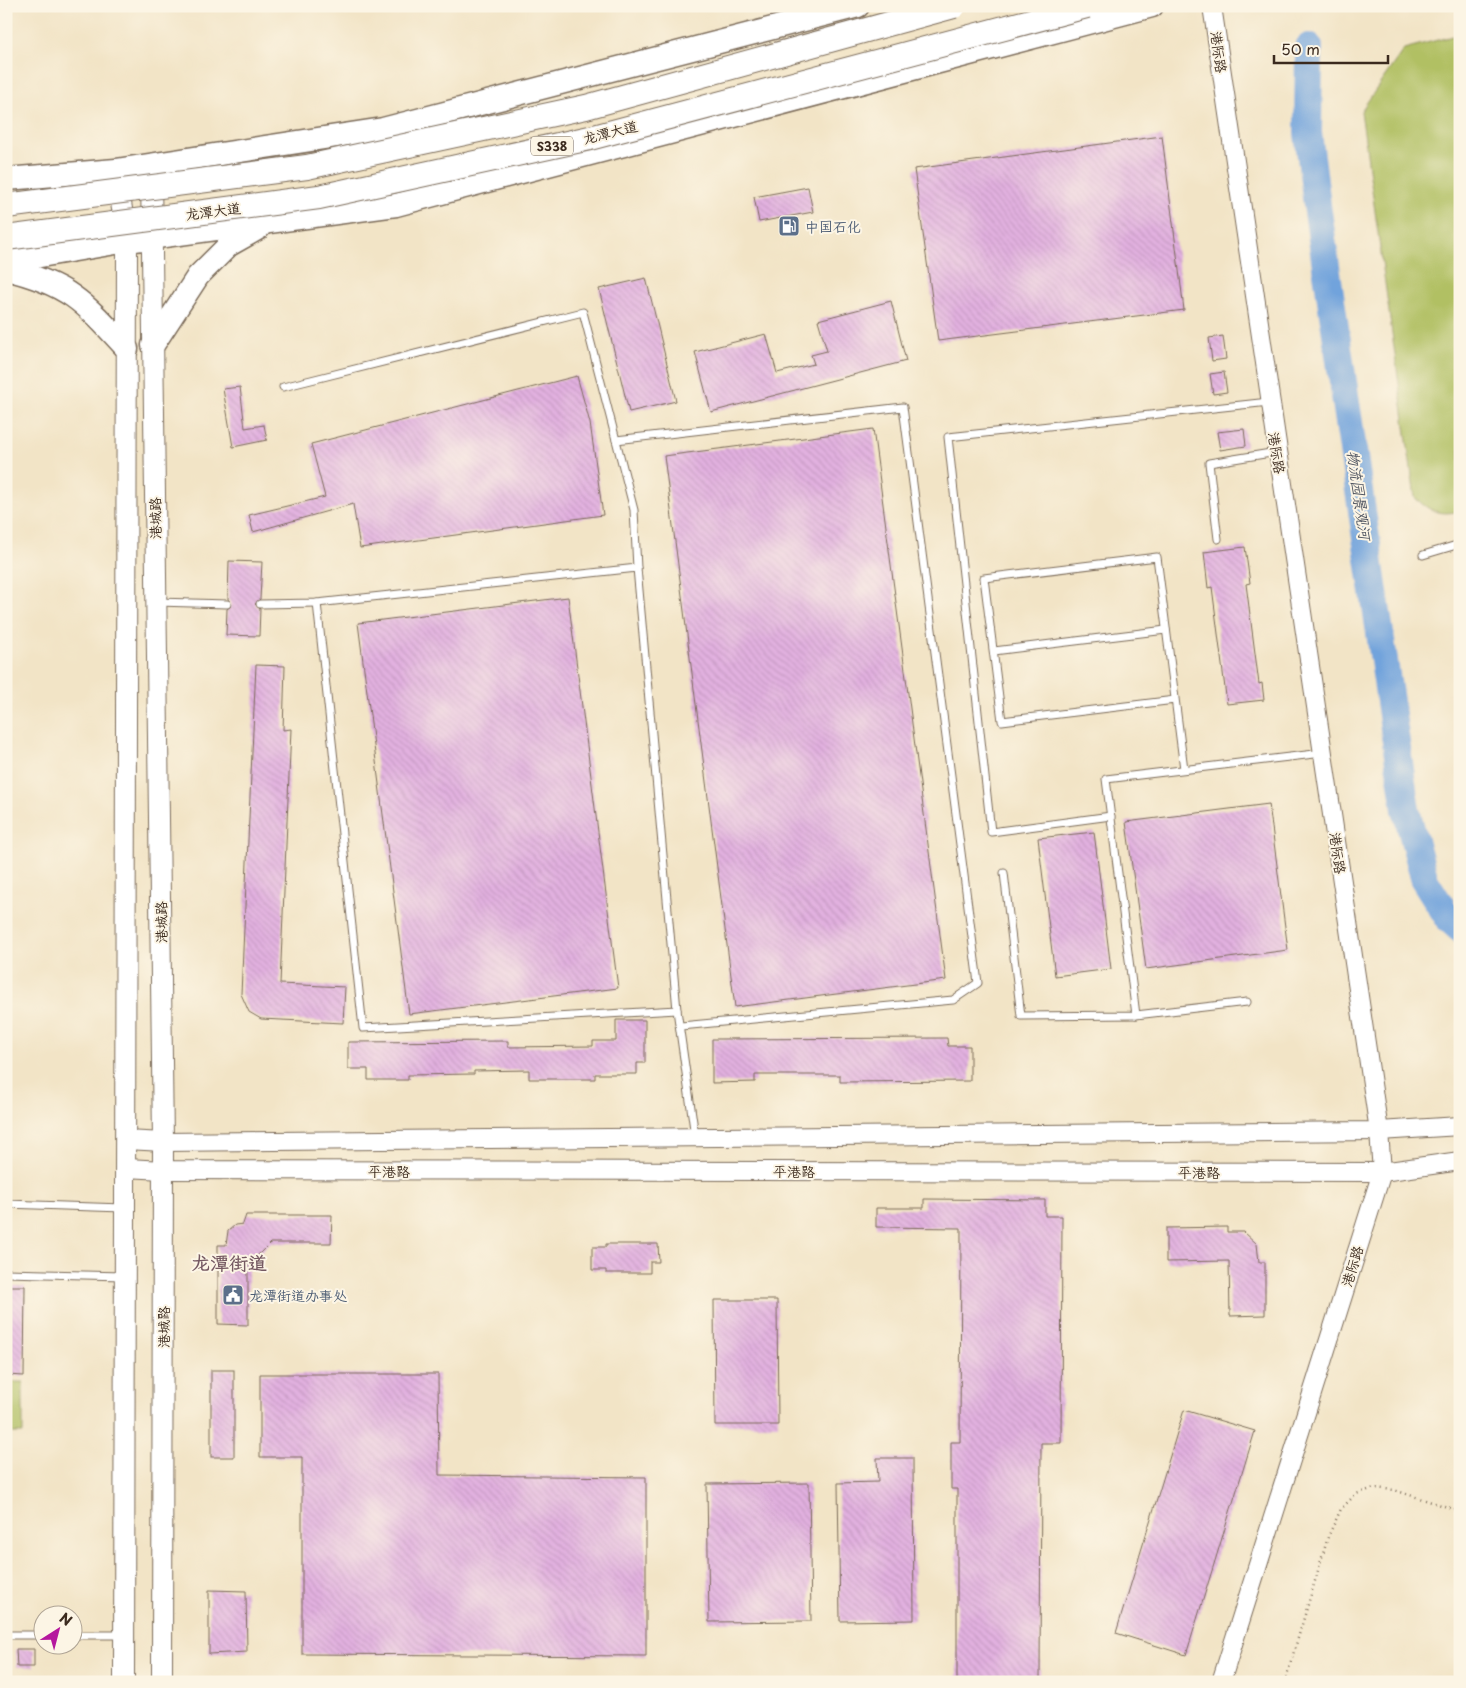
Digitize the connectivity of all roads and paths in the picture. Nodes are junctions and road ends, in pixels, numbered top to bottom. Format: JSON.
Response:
{"nodes":[{"id":1,"x":858,"y":6,"type":"edge"},
{"id":2,"x":954,"y":6,"type":"edge"},
{"id":3,"x":1087,"y":6,"type":"edge"},
{"id":4,"x":1152,"y":6,"type":"edge"},
{"id":5,"x":1212,"y":6,"type":"edge"},
{"id":6,"x":151,"y":163,"type":"junction"},
{"id":7,"x":116,"y":170,"type":"junction"},
{"id":8,"x":6,"y":179,"type":"edge"},
{"id":9,"x":6,"y":206,"type":"edge"},
{"id":10,"x":269,"y":222,"type":"junction"},
{"id":11,"x":6,"y":238,"type":"edge"},
{"id":12,"x":151,"y":238,"type":"junction"},
{"id":13,"x":127,"y":241,"type":"junction"},
{"id":14,"x":6,"y":262,"type":"edge"},
{"id":15,"x":6,"y":269,"type":"edge"},
{"id":16,"x":153,"y":345,"type":"junction"},
{"id":17,"x":127,"y":349,"type":"junction"},
{"id":18,"x":283,"y":387,"type":"dead end"},
{"id":19,"x":1270,"y":402,"type":"junction"},
{"id":20,"x":616,"y":440,"type":"junction"},
{"id":21,"x":1278,"y":452,"type":"junction"},
{"id":22,"x":1218,"y":539,"type":"dead end"},
{"id":23,"x":1460,"y":544,"type":"edge"},
{"id":24,"x":1423,"y":555,"type":"dead end"},
{"id":25,"x":637,"y":568,"type":"junction"},
{"id":26,"x":156,"y":602,"type":"junction"},
{"id":27,"x":317,"y":603,"type":"junction"},
{"id":28,"x":227,"y":604,"type":"dead end"},
{"id":29,"x":260,"y":604,"type":"dead end"},
{"id":30,"x":1166,"y":630,"type":"junction"},
{"id":31,"x":994,"y":651,"type":"junction"},
{"id":32,"x":1175,"y":700,"type":"junction"},
{"id":33,"x":1323,"y":753,"type":"junction"},
{"id":34,"x":1184,"y":769,"type":"junction"},
{"id":35,"x":1111,"y":816,"type":"junction"},
{"id":36,"x":1004,"y":873,"type":"dead end"},
{"id":37,"x":1246,"y":1002,"type":"dead end"},
{"id":38,"x":677,"y":1010,"type":"junction"},
{"id":39,"x":1136,"y":1015,"type":"junction"},
{"id":40,"x":681,"y":1026,"type":"junction"},
{"id":41,"x":1460,"y":1126,"type":"edge"},
{"id":42,"x":1379,"y":1131,"type":"junction"},
{"id":43,"x":695,"y":1137,"type":"junction"},
{"id":44,"x":127,"y":1140,"type":"junction"},
{"id":45,"x":164,"y":1142,"type":"junction"},
{"id":46,"x":1460,"y":1161,"type":"edge"},
{"id":47,"x":127,"y":1168,"type":"junction"},
{"id":48,"x":164,"y":1170,"type":"junction"},
{"id":49,"x":1382,"y":1172,"type":"junction"},
{"id":50,"x":6,"y":1204,"type":"edge"},
{"id":51,"x":126,"y":1208,"type":"junction"},
{"id":52,"x":6,"y":1273,"type":"edge"},
{"id":53,"x":126,"y":1276,"type":"junction"},
{"id":54,"x":1460,"y":1511,"type":"edge"},
{"id":55,"x":6,"y":1635,"type":"edge"},
{"id":56,"x":32,"y":1635,"type":"edge"},
{"id":57,"x":82,"y":1635,"type":"edge"},
{"id":58,"x":124,"y":1635,"type":"junction"},
{"id":59,"x":124,"y":1682,"type":"edge"},
{"id":60,"x":162,"y":1682,"type":"edge"},
{"id":61,"x":1222,"y":1682,"type":"edge"},
{"id":62,"x":1285,"y":1682,"type":"edge"}],
"edges":[{"from":1,"to":6,"type":"main road"},
{"from":2,"to":9,"type":"highway","number":"S338","bridge":true},
{"from":3,"to":11,"type":"highway","name":"龙潭大道","number":"S338","bridge":true},
{"from":4,"to":10,"type":"main road"},
{"from":5,"to":19,"type":"street","name":"港际路"},
{"from":6,"to":7,"type":"main road"},
{"from":6,"to":12,"type":"main road","name":"港城路"},
{"from":7,"to":8,"type":"main road"},
{"from":7,"to":13,"type":"main road"},
{"from":10,"to":12,"type":"main road"},
{"from":10,"to":16,"type":"main road"},
{"from":12,"to":13,"type":"main road"},
{"from":12,"to":16,"type":"main road","name":"港城路"},
{"from":13,"to":14,"type":"main road"},
{"from":13,"to":17,"type":"main road"},
{"from":15,"to":17,"type":"main road"},
{"from":16,"to":26,"type":"main road","name":"港城路"},
{"from":17,"to":44,"type":"main road"},
{"from":18,"to":20,"type":"lane"},
{"from":19,"to":21,"type":"street","name":"港际路"},
{"from":19,"to":35,"type":"lane"},
{"from":20,"to":25,"type":"lane"},
{"from":20,"to":40,"type":"lane"},
{"from":21,"to":22,"type":"lane"},
{"from":21,"to":33,"type":"street","name":"港际路"},
{"from":23,"to":24,"type":"lane"},
{"from":25,"to":27,"type":"lane"},
{"from":25,"to":38,"type":"lane"},
{"from":26,"to":28,"type":"lane"},
{"from":26,"to":45,"type":"main road","name":"港城路"},
{"from":27,"to":29,"type":"lane"},
{"from":27,"to":38,"type":"lane"},
{"from":30,"to":31,"type":"lane"},
{"from":30,"to":31,"type":"lane"},
{"from":30,"to":32,"type":"lane"},
{"from":31,"to":32,"type":"lane"},
{"from":32,"to":34,"type":"lane"},
{"from":33,"to":34,"type":"lane"},
{"from":33,"to":42,"type":"street","name":"港际路"},
{"from":34,"to":35,"type":"lane"},
{"from":35,"to":39,"type":"lane"},
{"from":36,"to":39,"type":"lane"},
{"from":37,"to":39,"type":"lane"},
{"from":38,"to":40,"type":"lane"},
{"from":40,"to":43,"type":"lane"},
{"from":41,"to":42,"type":"street"},
{"from":42,"to":43,"type":"street"},
{"from":42,"to":49,"type":"street","name":"港际路"},
{"from":43,"to":45,"type":"street"},
{"from":44,"to":45,"type":"street"},
{"from":44,"to":47,"type":"main road"},
{"from":45,"to":48,"type":"main road","name":"港城路"},
{"from":46,"to":49,"type":"street","name":"平港路"},
{"from":47,"to":48,"type":"street","name":"平港路"},
{"from":47,"to":51,"type":"main road"},
{"from":48,"to":49,"type":"street","name":"平港路"},
{"from":48,"to":60,"type":"main road","name":"港城路"},
{"from":49,"to":61,"type":"street","name":"港际路"},
{"from":50,"to":51,"type":"lane"},
{"from":51,"to":53,"type":"main road"},
{"from":52,"to":53,"type":"lane"},
{"from":53,"to":58,"type":"main road"},
{"from":54,"to":62,"type":"path"},
{"from":55,"to":56,"type":"lane"},
{"from":57,"to":58,"type":"lane"},
{"from":58,"to":59,"type":"main road"}]}
